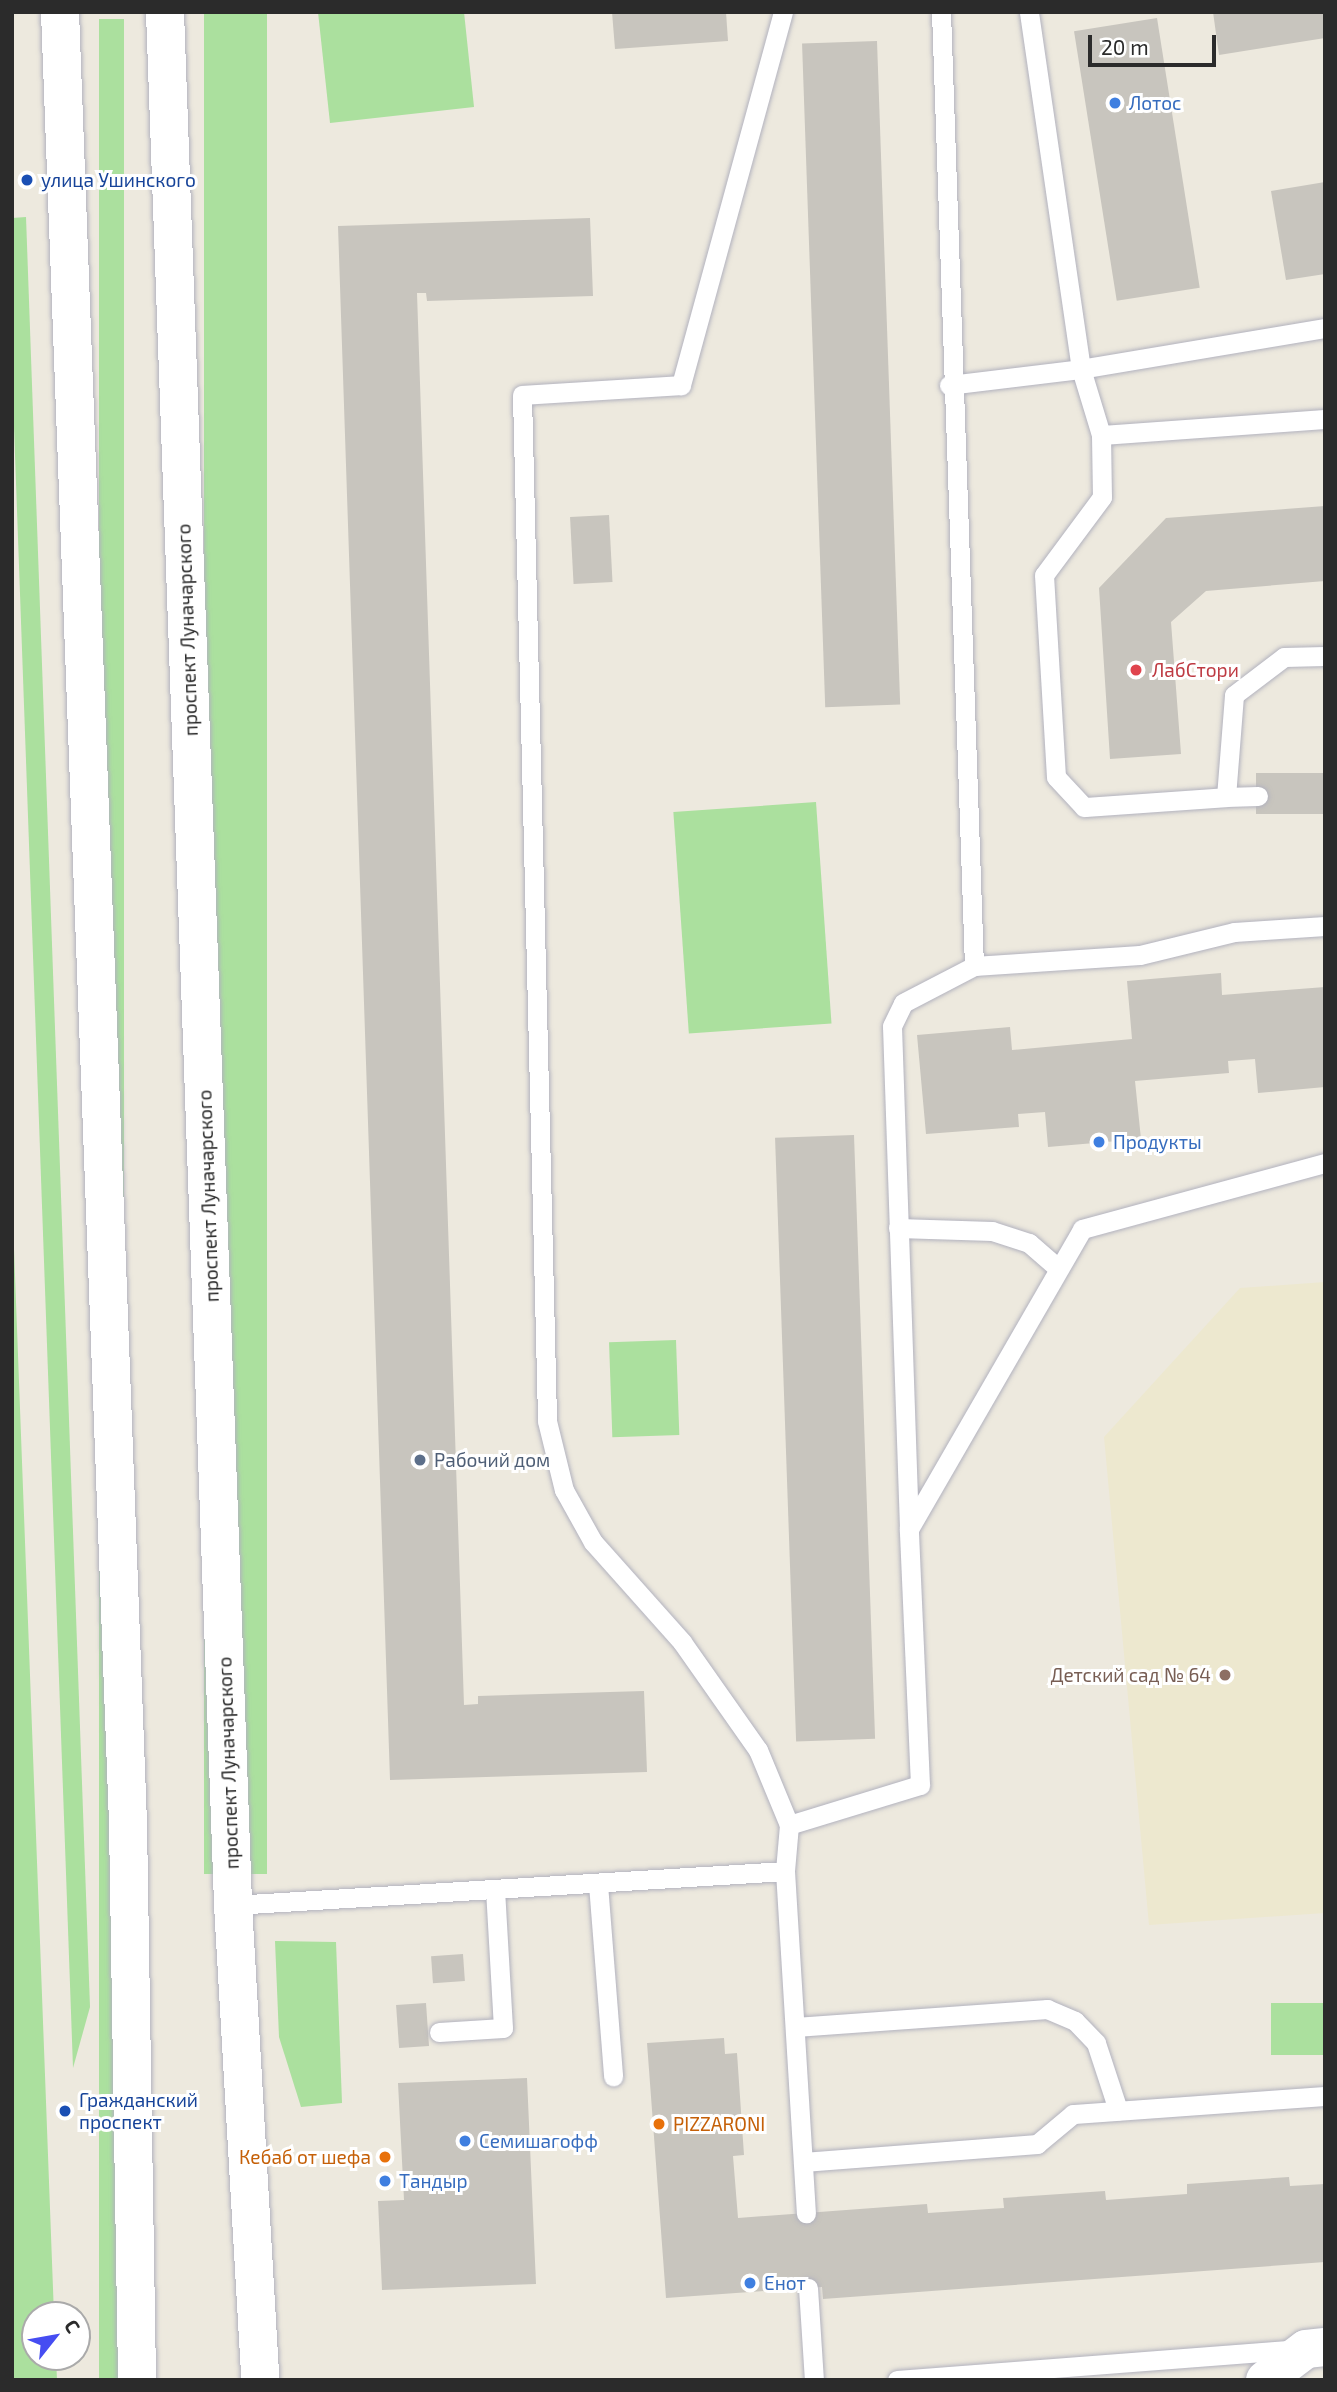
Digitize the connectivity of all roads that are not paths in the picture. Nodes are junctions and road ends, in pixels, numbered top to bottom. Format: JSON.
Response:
{"nodes":[{"id":1,"x":60,"y":12,"type":"edge"},
{"id":2,"x":165,"y":12,"type":"edge"},
{"id":3,"x":783,"y":12,"type":"edge"},
{"id":4,"x":941,"y":12,"type":"edge"},
{"id":5,"x":1029,"y":12,"type":"edge"},
{"id":6,"x":1325,"y":328,"type":"edge"},
{"id":7,"x":1081,"y":369,"type":"junction"},
{"id":8,"x":949,"y":385,"type":"junction"},
{"id":9,"x":1325,"y":419,"type":"edge"},
{"id":10,"x":1101,"y":435,"type":"junction"},
{"id":11,"x":1325,"y":656,"type":"edge"},
{"id":12,"x":1258,"y":796,"type":"dead end"},
{"id":13,"x":1226,"y":797,"type":"junction"},
{"id":14,"x":1325,"y":926,"type":"edge"},
{"id":15,"x":974,"y":966,"type":"junction"},
{"id":16,"x":1325,"y":1163,"type":"edge"},
{"id":17,"x":898,"y":1228,"type":"junction"},
{"id":18,"x":1057,"y":1266,"type":"junction"},
{"id":19,"x":909,"y":1529,"type":"junction"},
{"id":20,"x":789,"y":1825,"type":"junction"},
{"id":21,"x":785,"y":1871,"type":"junction"},
{"id":22,"x":598,"y":1884,"type":"junction"},
{"id":23,"x":495,"y":1889,"type":"junction"},
{"id":24,"x":233,"y":1905,"type":"junction"},
{"id":25,"x":795,"y":2027,"type":"junction"},
{"id":26,"x":439,"y":2032,"type":"dead end"},
{"id":27,"x":613,"y":2076,"type":"dead end"},
{"id":28,"x":1325,"y":2096,"type":"edge"},
{"id":29,"x":1118,"y":2110,"type":"junction"},
{"id":30,"x":803,"y":2162,"type":"junction"},
{"id":31,"x":806,"y":2213,"type":"dead end"},
{"id":32,"x":808,"y":2288,"type":"dead end"},
{"id":33,"x":1316,"y":2348,"type":"edge"},
{"id":34,"x":137,"y":2380,"type":"edge"},
{"id":35,"x":260,"y":2380,"type":"edge"},
{"id":36,"x":814,"y":2380,"type":"edge"},
{"id":37,"x":897,"y":2380,"type":"edge"},
{"id":38,"x":1265,"y":2380,"type":"edge"}],
"edges":[{"from":1,"to":34,"type":"main road"},
{"from":2,"to":24,"type":"main road","name":"проспект Луначарского"},
{"from":3,"to":20,"type":"lane"},
{"from":4,"to":8,"type":"lane"},
{"from":5,"to":7,"type":"lane"},
{"from":6,"to":7,"type":"lane"},
{"from":7,"to":8,"type":"lane"},
{"from":7,"to":10,"type":"lane"},
{"from":8,"to":15,"type":"lane"},
{"from":9,"to":10,"type":"lane"},
{"from":10,"to":13,"type":"lane"},
{"from":11,"to":13,"type":"lane"},
{"from":12,"to":13,"type":"lane"},
{"from":14,"to":15,"type":"lane"},
{"from":15,"to":17,"type":"lane"},
{"from":16,"to":18,"type":"lane"},
{"from":17,"to":18,"type":"lane"},
{"from":17,"to":19,"type":"lane"},
{"from":18,"to":19,"type":"lane"},
{"from":19,"to":20,"type":"lane"},
{"from":20,"to":21,"type":"lane"},
{"from":21,"to":22,"type":"lane"},
{"from":21,"to":25,"type":"lane"},
{"from":22,"to":23,"type":"lane"},
{"from":22,"to":27,"type":"lane"},
{"from":23,"to":24,"type":"lane"},
{"from":23,"to":26,"type":"lane"},
{"from":24,"to":35,"type":"main road","name":"проспект Луначарского"},
{"from":25,"to":29,"type":"lane"},
{"from":25,"to":30,"type":"lane"},
{"from":28,"to":29,"type":"lane"},
{"from":29,"to":30,"type":"lane"},
{"from":30,"to":31,"type":"lane"},
{"from":32,"to":36,"type":"lane"},
{"from":33,"to":37,"type":"lane"},
{"from":33,"to":38,"type":"main road"}]}
